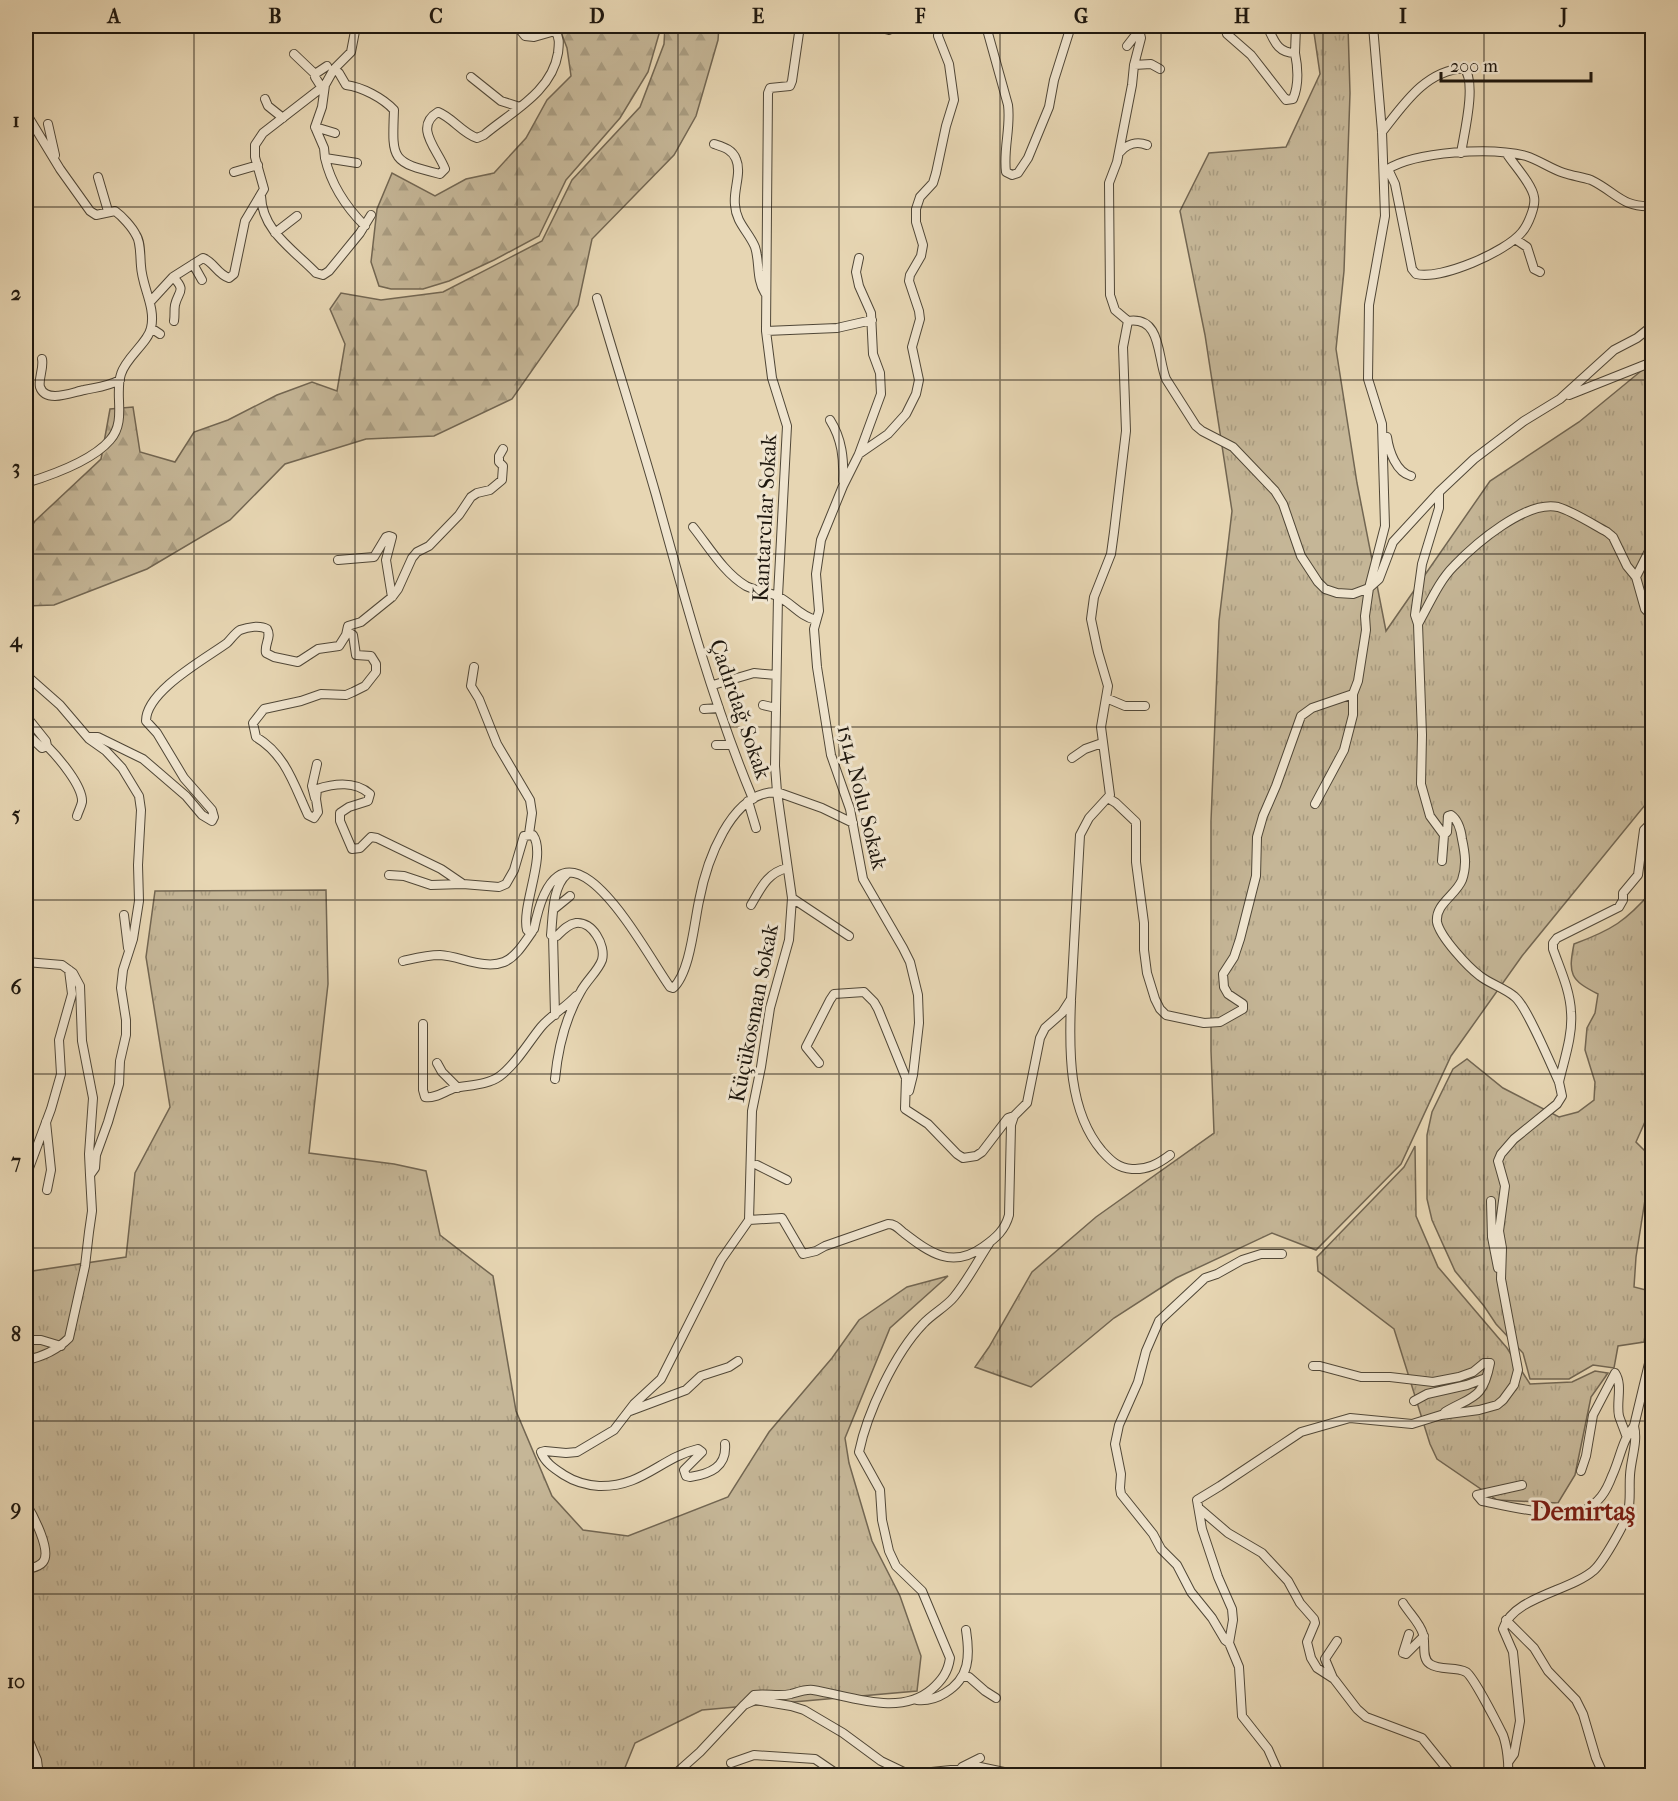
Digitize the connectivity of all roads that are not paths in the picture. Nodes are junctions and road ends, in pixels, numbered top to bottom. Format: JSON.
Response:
{"nodes":[{"id":1,"x":356,"y":26,"type":"edge"},
{"id":2,"x":517,"y":26,"type":"edge"},
{"id":3,"x":800,"y":26,"type":"edge"},
{"id":4,"x":874,"y":26,"type":"edge"},
{"id":5,"x":939,"y":26,"type":"edge"},
{"id":6,"x":986,"y":26,"type":"edge"},
{"id":7,"x":1071,"y":26,"type":"edge"},
{"id":8,"x":1226,"y":26,"type":"edge"},
{"id":9,"x":1267,"y":26,"type":"edge"},
{"id":10,"x":1296,"y":26,"type":"edge"},
{"id":11,"x":1373,"y":26,"type":"edge"},
{"id":12,"x":889,"y":30,"type":"dead end"},
{"id":13,"x":1127,"y":46,"type":"dead end"},
{"id":14,"x":1295,"y":53,"type":"junction"},
{"id":15,"x":294,"y":54,"type":"dead end"},
{"id":16,"x":1134,"y":65,"type":"junction"},
{"id":17,"x":331,"y":67,"type":"junction"},
{"id":18,"x":1160,"y":69,"type":"dead end"},
{"id":19,"x":315,"y":74,"type":"junction"},
{"id":20,"x":471,"y":77,"type":"dead end"},
{"id":21,"x":323,"y":86,"type":"junction"},
{"id":22,"x":265,"y":99,"type":"dead end"},
{"id":23,"x":520,"y":107,"type":"junction"},
{"id":24,"x":26,"y":112,"type":"edge"},
{"id":25,"x":283,"y":118,"type":"junction"},
{"id":26,"x":48,"y":124,"type":"dead end"},
{"id":27,"x":315,"y":127,"type":"junction"},
{"id":28,"x":1382,"y":132,"type":"junction"},
{"id":29,"x":335,"y":133,"type":"dead end"},
{"id":30,"x":714,"y":144,"type":"dead end"},
{"id":31,"x":1147,"y":145,"type":"dead end"},
{"id":32,"x":1119,"y":153,"type":"junction"},
{"id":33,"x":1461,"y":153,"type":"junction"},
{"id":34,"x":1507,"y":154,"type":"junction"},
{"id":35,"x":325,"y":158,"type":"junction"},
{"id":36,"x":357,"y":163,"type":"dead end"},
{"id":37,"x":57,"y":165,"type":"junction"},
{"id":38,"x":258,"y":165,"type":"junction"},
{"id":39,"x":1386,"y":171,"type":"junction"},
{"id":40,"x":234,"y":172,"type":"dead end"},
{"id":41,"x":98,"y":177,"type":"dead end"},
{"id":42,"x":261,"y":196,"type":"junction"},
{"id":43,"x":1653,"y":206,"type":"edge"},
{"id":44,"x":108,"y":211,"type":"junction"},
{"id":45,"x":371,"y":215,"type":"dead end"},
{"id":46,"x":297,"y":216,"type":"dead end"},
{"id":47,"x":365,"y":226,"type":"junction"},
{"id":48,"x":275,"y":233,"type":"junction"},
{"id":49,"x":1515,"y":239,"type":"junction"},
{"id":50,"x":860,"y":258,"type":"dead end"},
{"id":51,"x":193,"y":264,"type":"junction"},
{"id":52,"x":1540,"y":272,"type":"dead end"},
{"id":53,"x":173,"y":277,"type":"junction"},
{"id":54,"x":201,"y":280,"type":"dead end"},
{"id":55,"x":766,"y":294,"type":"junction"},
{"id":56,"x":597,"y":298,"type":"dead end"},
{"id":57,"x":150,"y":302,"type":"junction"},
{"id":58,"x":872,"y":320,"type":"junction"},
{"id":59,"x":174,"y":321,"type":"dead end"},
{"id":60,"x":1128,"y":321,"type":"junction"},
{"id":61,"x":1653,"y":326,"type":"edge"},
{"id":62,"x":151,"y":328,"type":"junction"},
{"id":63,"x":766,"y":331,"type":"junction"},
{"id":64,"x":160,"y":334,"type":"dead end"},
{"id":65,"x":42,"y":359,"type":"dead end"},
{"id":66,"x":1653,"y":362,"type":"edge"},
{"id":67,"x":120,"y":380,"type":"junction"},
{"id":68,"x":1560,"y":399,"type":"junction"},
{"id":69,"x":830,"y":420,"type":"dead end"},
{"id":70,"x":1382,"y":424,"type":"junction"},
{"id":71,"x":503,"y":449,"type":"dead end"},
{"id":72,"x":859,"y":454,"type":"junction"},
{"id":73,"x":1411,"y":476,"type":"dead end"},
{"id":74,"x":26,"y":483,"type":"edge"},
{"id":75,"x":843,"y":486,"type":"junction"},
{"id":76,"x":1439,"y":492,"type":"junction"},
{"id":77,"x":693,"y":528,"type":"dead end"},
{"id":78,"x":1653,"y":548,"type":"edge"},
{"id":79,"x":338,"y":560,"type":"dead end"},
{"id":80,"x":1636,"y":577,"type":"junction"},
{"id":81,"x":1369,"y":588,"type":"junction"},
{"id":82,"x":778,"y":596,"type":"junction"},
{"id":83,"x":392,"y":597,"type":"junction"},
{"id":84,"x":1653,"y":616,"type":"edge"},
{"id":85,"x":816,"y":620,"type":"junction"},
{"id":86,"x":1418,"y":624,"type":"junction"},
{"id":87,"x":346,"y":635,"type":"junction"},
{"id":88,"x":474,"y":667,"type":"dead end"},
{"id":89,"x":26,"y":675,"type":"edge"},
{"id":90,"x":776,"y":675,"type":"junction"},
{"id":91,"x":712,"y":685,"type":"junction"},
{"id":92,"x":1353,"y":694,"type":"junction"},
{"id":93,"x":1106,"y":698,"type":"junction"},
{"id":94,"x":763,"y":705,"type":"dead end"},
{"id":95,"x":1145,"y":706,"type":"dead end"},
{"id":96,"x":720,"y":708,"type":"junction"},
{"id":97,"x":776,"y":708,"type":"junction"},
{"id":98,"x":704,"y":709,"type":"dead end"},
{"id":99,"x":26,"y":716,"type":"edge"},
{"id":100,"x":26,"y":733,"type":"edge"},
{"id":101,"x":89,"y":737,"type":"junction"},
{"id":102,"x":1102,"y":743,"type":"junction"},
{"id":103,"x":716,"y":745,"type":"dead end"},
{"id":104,"x":731,"y":745,"type":"junction"},
{"id":105,"x":47,"y":746,"type":"junction"},
{"id":106,"x":1072,"y":758,"type":"dead end"},
{"id":107,"x":317,"y":764,"type":"dead end"},
{"id":108,"x":777,"y":792,"type":"junction"},
{"id":109,"x":1108,"y":798,"type":"junction"},
{"id":110,"x":316,"y":799,"type":"junction"},
{"id":111,"x":750,"y":800,"type":"junction"},
{"id":112,"x":1315,"y":804,"type":"dead end"},
{"id":113,"x":77,"y":816,"type":"dead end"},
{"id":114,"x":1653,"y":822,"type":"edge"},
{"id":115,"x":853,"y":823,"type":"junction"},
{"id":116,"x":756,"y":828,"type":"dead end"},
{"id":117,"x":530,"y":834,"type":"junction"},
{"id":118,"x":1444,"y":835,"type":"junction"},
{"id":119,"x":1442,"y":861,"type":"dead end"},
{"id":120,"x":787,"y":868,"type":"junction"},
{"id":121,"x":568,"y":873,"type":"junction"},
{"id":122,"x":389,"y":875,"type":"dead end"},
{"id":123,"x":463,"y":884,"type":"junction"},
{"id":124,"x":570,"y":896,"type":"dead end"},
{"id":125,"x":792,"y":898,"type":"junction"},
{"id":126,"x":751,"y":905,"type":"dead end"},
{"id":127,"x":554,"y":909,"type":"junction"},
{"id":128,"x":124,"y":915,"type":"dead end"},
{"id":129,"x":532,"y":932,"type":"junction"},
{"id":130,"x":553,"y":935,"type":"junction"},
{"id":131,"x":849,"y":936,"type":"dead end"},
{"id":132,"x":129,"y":950,"type":"junction"},
{"id":133,"x":403,"y":961,"type":"dead end"},
{"id":134,"x":26,"y":962,"type":"edge"},
{"id":135,"x":68,"y":968,"type":"junction"},
{"id":136,"x":581,"y":991,"type":"junction"},
{"id":137,"x":1071,"y":999,"type":"junction"},
{"id":138,"x":555,"y":1016,"type":"junction"},
{"id":139,"x":423,"y":1024,"type":"dead end"},
{"id":140,"x":437,"y":1063,"type":"dead end"},
{"id":141,"x":819,"y":1063,"type":"dead end"},
{"id":142,"x":555,"y":1079,"type":"dead end"},
{"id":143,"x":1559,"y":1082,"type":"junction"},
{"id":144,"x":458,"y":1088,"type":"junction"},
{"id":145,"x":905,"y":1098,"type":"junction"},
{"id":146,"x":1014,"y":1116,"type":"junction"},
{"id":147,"x":46,"y":1122,"type":"junction"},
{"id":148,"x":1170,"y":1155,"type":"dead end"},
{"id":149,"x":757,"y":1165,"type":"dead end"},
{"id":150,"x":90,"y":1175,"type":"junction"},
{"id":151,"x":26,"y":1176,"type":"edge"},
{"id":152,"x":787,"y":1180,"type":"dead end"},
{"id":153,"x":47,"y":1190,"type":"dead end"},
{"id":154,"x":1491,"y":1201,"type":"dead end"},
{"id":155,"x":750,"y":1220,"type":"junction"},
{"id":156,"x":990,"y":1242,"type":"junction"},
{"id":157,"x":1282,"y":1254,"type":"dead end"},
{"id":158,"x":1501,"y":1279,"type":"junction"},
{"id":159,"x":26,"y":1340,"type":"edge"},
{"id":160,"x":61,"y":1346,"type":"junction"},
{"id":161,"x":1653,"y":1351,"type":"edge"},
{"id":162,"x":26,"y":1360,"type":"edge"},
{"id":163,"x":738,"y":1361,"type":"dead end"},
{"id":164,"x":1312,"y":1366,"type":"dead end"},
{"id":165,"x":1486,"y":1378,"type":"junction"},
{"id":166,"x":1414,"y":1401,"type":"dead end"},
{"id":167,"x":630,"y":1411,"type":"junction"},
{"id":168,"x":1441,"y":1415,"type":"junction"},
{"id":169,"x":1634,"y":1426,"type":"junction"},
{"id":170,"x":1626,"y":1435,"type":"junction"},
{"id":171,"x":725,"y":1444,"type":"dead end"},
{"id":172,"x":1581,"y":1471,"type":"dead end"},
{"id":173,"x":1522,"y":1485,"type":"dead end"},
{"id":174,"x":26,"y":1504,"type":"edge"},
{"id":175,"x":1197,"y":1506,"type":"junction"},
{"id":176,"x":26,"y":1569,"type":"edge"},
{"id":177,"x":1403,"y":1603,"type":"dead end"},
{"id":178,"x":1506,"y":1620,"type":"junction"},
{"id":179,"x":1653,"y":1622,"type":"edge"},
{"id":180,"x":966,"y":1630,"type":"dead end"},
{"id":181,"x":1409,"y":1634,"type":"dead end"},
{"id":182,"x":1424,"y":1636,"type":"junction"},
{"id":183,"x":1653,"y":1640,"type":"edge"},
{"id":184,"x":1337,"y":1641,"type":"dead end"},
{"id":185,"x":1229,"y":1643,"type":"junction"},
{"id":186,"x":963,"y":1677,"type":"junction"},
{"id":187,"x":1334,"y":1679,"type":"junction"},
{"id":188,"x":996,"y":1698,"type":"dead end"},
{"id":189,"x":916,"y":1700,"type":"junction"},
{"id":190,"x":744,"y":1705,"type":"junction"},
{"id":191,"x":26,"y":1734,"type":"edge"},
{"id":192,"x":980,"y":1758,"type":"dead end"},
{"id":193,"x":1509,"y":1761,"type":"junction"},
{"id":194,"x":731,"y":1763,"type":"dead end"},
{"id":195,"x":961,"y":1768,"type":"junction"},
{"id":196,"x":1185,"y":1772,"type":"dead end"},
{"id":197,"x":39,"y":1776,"type":"edge"},
{"id":198,"x":673,"y":1776,"type":"edge"},
{"id":199,"x":840,"y":1776,"type":"edge"},
{"id":200,"x":1024,"y":1776,"type":"edge"},
{"id":201,"x":1193,"y":1776,"type":"edge"},
{"id":202,"x":1280,"y":1776,"type":"edge"},
{"id":203,"x":1449,"y":1776,"type":"edge"},
{"id":204,"x":1508,"y":1776,"type":"edge"},
{"id":205,"x":1604,"y":1776,"type":"edge"}],
"edges":[{"from":1,"to":17,"type":"street"},
{"from":2,"to":23,"type":"street"},
{"from":3,"to":55,"type":"street","name":"Kantarcılar Sokak"},
{"from":4,"to":12,"type":"street"},
{"from":5,"to":72,"type":"street"},
{"from":6,"to":7,"type":"street"},
{"from":8,"to":14,"type":"street"},
{"from":9,"to":14,"type":"street"},
{"from":10,"to":14,"type":"street"},
{"from":11,"to":28,"type":"street"},
{"from":13,"to":16,"type":"street"},
{"from":15,"to":19,"type":"street"},
{"from":16,"to":18,"type":"street"},
{"from":16,"to":32,"type":"street"},
{"from":17,"to":19,"type":"street"},
{"from":17,"to":21,"type":"street"},
{"from":17,"to":23,"type":"street"},
{"from":19,"to":21,"type":"street"},
{"from":20,"to":23,"type":"street"},
{"from":21,"to":25,"type":"street"},
{"from":21,"to":27,"type":"street"},
{"from":22,"to":25,"type":"street"},
{"from":24,"to":37,"type":"street"},
{"from":25,"to":38,"type":"street"},
{"from":26,"to":37,"type":"street"},
{"from":27,"to":29,"type":"street"},
{"from":27,"to":35,"type":"street"},
{"from":28,"to":33,"type":"street"},
{"from":28,"to":39,"type":"street"},
{"from":30,"to":55,"type":"street"},
{"from":31,"to":32,"type":"street"},
{"from":32,"to":60,"type":"street"},
{"from":33,"to":34,"type":"street"},
{"from":33,"to":39,"type":"street"},
{"from":34,"to":43,"type":"street"},
{"from":34,"to":49,"type":"street"},
{"from":35,"to":36,"type":"street"},
{"from":35,"to":47,"type":"street"},
{"from":37,"to":44,"type":"street"},
{"from":38,"to":40,"type":"street"},
{"from":38,"to":42,"type":"street"},
{"from":39,"to":49,"type":"street"},
{"from":39,"to":70,"type":"street"},
{"from":41,"to":44,"type":"street"},
{"from":42,"to":48,"type":"street"},
{"from":42,"to":51,"type":"street"},
{"from":44,"to":57,"type":"street"},
{"from":45,"to":47,"type":"street"},
{"from":46,"to":48,"type":"street"},
{"from":47,"to":48,"type":"street"},
{"from":49,"to":52,"type":"street"},
{"from":50,"to":58,"type":"street","name":"1514 Nolu Sokak"},
{"from":51,"to":53,"type":"street"},
{"from":51,"to":54,"type":"street"},
{"from":53,"to":57,"type":"street"},
{"from":53,"to":59,"type":"street"},
{"from":55,"to":63,"type":"street","name":"Kantarcılar Sokak"},
{"from":56,"to":91,"type":"street","name":"Çadırdağ Sokak"},
{"from":57,"to":62,"type":"street"},
{"from":58,"to":63,"type":"street"},
{"from":58,"to":72,"type":"street","name":"1514 Nolu Sokak"},
{"from":60,"to":81,"type":"street"},
{"from":60,"to":93,"type":"street"},
{"from":61,"to":68,"type":"street"},
{"from":62,"to":64,"type":"street"},
{"from":62,"to":67,"type":"street"},
{"from":63,"to":82,"type":"street","name":"Kantarcılar Sokak"},
{"from":65,"to":67,"type":"street"},
{"from":66,"to":68,"type":"street"},
{"from":67,"to":74,"type":"street"},
{"from":68,"to":76,"type":"street"},
{"from":69,"to":75,"type":"street"},
{"from":70,"to":73,"type":"street"},
{"from":70,"to":81,"type":"street"},
{"from":71,"to":83,"type":"street"},
{"from":72,"to":75,"type":"street","name":"1514 Nolu Sokak"},
{"from":75,"to":85,"type":"street","name":"1514 Nolu Sokak"},
{"from":76,"to":81,"type":"street"},
{"from":76,"to":86,"type":"street"},
{"from":77,"to":82,"type":"street"},
{"from":78,"to":80,"type":"street"},
{"from":79,"to":83,"type":"street"},
{"from":80,"to":84,"type":"street"},
{"from":80,"to":86,"type":"street"},
{"from":81,"to":92,"type":"street"},
{"from":82,"to":85,"type":"street"},
{"from":82,"to":90,"type":"street","name":"Kantarcılar Sokak"},
{"from":83,"to":87,"type":"street"},
{"from":85,"to":115,"type":"street","name":"1514 Nolu Sokak"},
{"from":86,"to":118,"type":"street"},
{"from":87,"to":101,"type":"street"},
{"from":87,"to":110,"type":"street"},
{"from":88,"to":117,"type":"street"},
{"from":89,"to":101,"type":"street"},
{"from":90,"to":91,"type":"street"},
{"from":90,"to":97,"type":"street","name":"Kantarcılar Sokak"},
{"from":91,"to":96,"type":"street","name":"Çadırdağ Sokak"},
{"from":92,"to":109,"type":"street"},
{"from":92,"to":112,"type":"street"},
{"from":93,"to":95,"type":"street"},
{"from":93,"to":102,"type":"street"},
{"from":94,"to":97,"type":"street"},
{"from":96,"to":98,"type":"street"},
{"from":96,"to":104,"type":"street","name":"Çadırdağ Sokak"},
{"from":97,"to":108,"type":"street","name":"Kantarcılar Sokak"},
{"from":99,"to":105,"type":"street"},
{"from":100,"to":105,"type":"street"},
{"from":101,"to":132,"type":"street"},
{"from":102,"to":106,"type":"street"},
{"from":102,"to":109,"type":"street"},
{"from":103,"to":104,"type":"street"},
{"from":104,"to":111,"type":"street","name":"Çadırdağ Sokak"},
{"from":105,"to":113,"type":"street"},
{"from":107,"to":110,"type":"street"},
{"from":108,"to":111,"type":"street"},
{"from":108,"to":115,"type":"street"},
{"from":108,"to":120,"type":"street","name":"Küçükosman Sokak"},
{"from":109,"to":137,"type":"street"},
{"from":110,"to":123,"type":"street"},
{"from":111,"to":116,"type":"street"},
{"from":111,"to":121,"type":"street","name":"Çadırdağ Sokak"},
{"from":114,"to":143,"type":"street"},
{"from":115,"to":145,"type":"street","name":"1514 Nolu Sokak"},
{"from":117,"to":123,"type":"street"},
{"from":117,"to":129,"type":"street"},
{"from":118,"to":119,"type":"street"},
{"from":118,"to":143,"type":"street"},
{"from":120,"to":125,"type":"street","name":"Küçükosman Sokak"},
{"from":120,"to":126,"type":"street"},
{"from":121,"to":127,"type":"street"},
{"from":121,"to":129,"type":"street"},
{"from":122,"to":123,"type":"street"},
{"from":124,"to":127,"type":"street"},
{"from":125,"to":131,"type":"street"},
{"from":125,"to":155,"type":"street","name":"Küçükosman Sokak"},
{"from":127,"to":130,"type":"street"},
{"from":128,"to":132,"type":"street"},
{"from":129,"to":133,"type":"street"},
{"from":130,"to":136,"type":"street"},
{"from":130,"to":138,"type":"street"},
{"from":132,"to":150,"type":"street"},
{"from":134,"to":135,"type":"street"},
{"from":135,"to":147,"type":"street"},
{"from":135,"to":150,"type":"street"},
{"from":136,"to":138,"type":"street"},
{"from":136,"to":142,"type":"street"},
{"from":137,"to":146,"type":"street"},
{"from":137,"to":148,"type":"street"},
{"from":138,"to":144,"type":"street"},
{"from":139,"to":144,"type":"street"},
{"from":140,"to":144,"type":"street"},
{"from":141,"to":145,"type":"street"},
{"from":143,"to":158,"type":"street"},
{"from":145,"to":146,"type":"street"},
{"from":146,"to":156,"type":"street"},
{"from":147,"to":151,"type":"street"},
{"from":147,"to":153,"type":"street"},
{"from":149,"to":152,"type":"street"},
{"from":150,"to":160,"type":"street"},
{"from":154,"to":158,"type":"street"},
{"from":155,"to":156,"type":"street"},
{"from":155,"to":167,"type":"street"},
{"from":156,"to":189,"type":"street"},
{"from":157,"to":185,"type":"street"},
{"from":158,"to":168,"type":"street"},
{"from":159,"to":160,"type":"street"},
{"from":160,"to":162,"type":"street"},
{"from":161,"to":169,"type":"street"},
{"from":163,"to":167,"type":"street"},
{"from":164,"to":165,"type":"street"},
{"from":165,"to":166,"type":"street"},
{"from":165,"to":168,"type":"street"},
{"from":167,"to":171,"type":"street"},
{"from":168,"to":175,"type":"street"},
{"from":169,"to":170,"type":"street"},
{"from":169,"to":178,"type":"street"},
{"from":170,"to":172,"type":"street"},
{"from":170,"to":173,"type":"street"},
{"from":174,"to":176,"type":"street"},
{"from":175,"to":185,"type":"street"},
{"from":175,"to":187,"type":"street"},
{"from":177,"to":182,"type":"street"},
{"from":178,"to":193,"type":"street"},
{"from":178,"to":205,"type":"street"},
{"from":179,"to":183,"type":"street"},
{"from":180,"to":186,"type":"street"},
{"from":181,"to":182,"type":"street"},
{"from":182,"to":193,"type":"street"},
{"from":184,"to":187,"type":"street"},
{"from":185,"to":202,"type":"street"},
{"from":186,"to":188,"type":"street"},
{"from":186,"to":189,"type":"street"},
{"from":187,"to":203,"type":"street"},
{"from":189,"to":190,"type":"street"},
{"from":190,"to":195,"type":"street"},
{"from":190,"to":198,"type":"street"},
{"from":191,"to":197,"type":"street"},
{"from":192,"to":195,"type":"street"},
{"from":193,"to":204,"type":"street"},
{"from":194,"to":199,"type":"street"},
{"from":195,"to":200,"type":"street"},
{"from":196,"to":201,"type":"street"}]}
